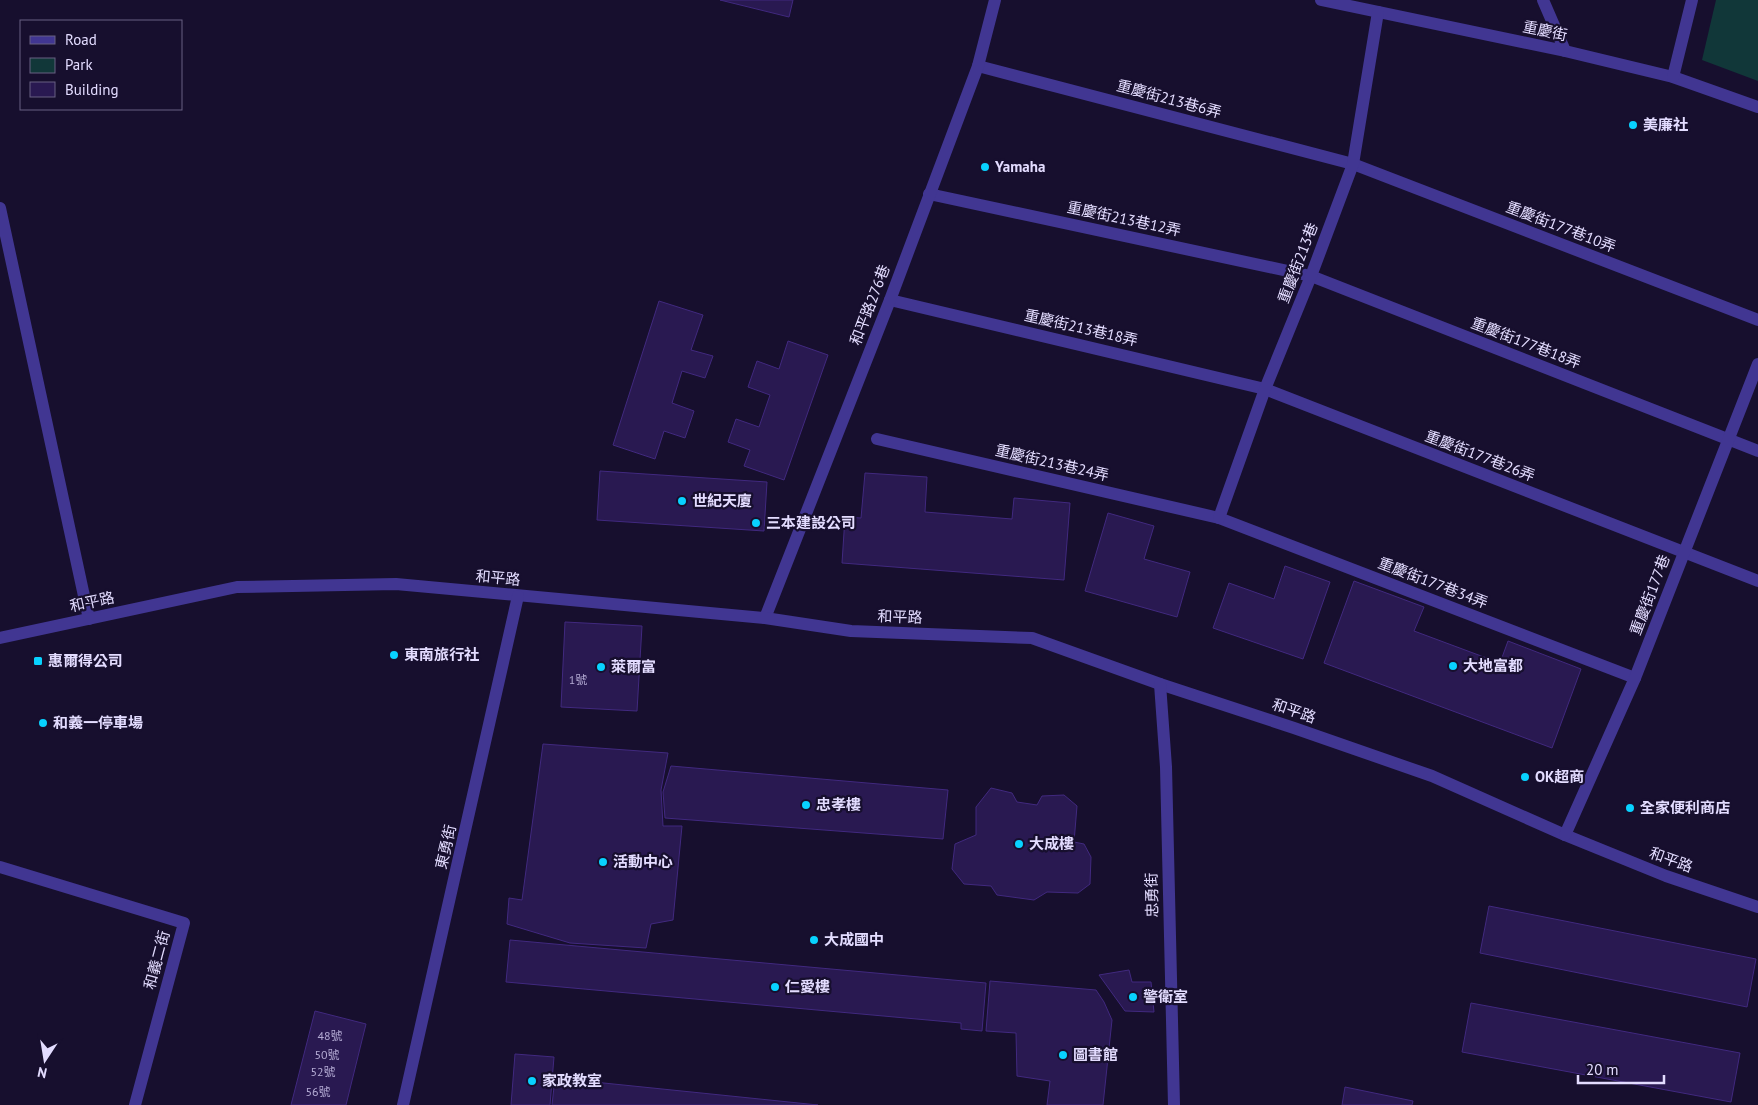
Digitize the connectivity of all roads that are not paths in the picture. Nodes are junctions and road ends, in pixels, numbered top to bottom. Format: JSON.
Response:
{"nodes":[{"id":1,"x":995,"y":0,"type":"edge"},
{"id":2,"x":1321,"y":0,"type":"edge"},
{"id":3,"x":1543,"y":0,"type":"edge"},
{"id":4,"x":1692,"y":0,"type":"edge"},
{"id":5,"x":1378,"y":12,"type":"junction"},
{"id":6,"x":1565,"y":51,"type":"junction"},
{"id":7,"x":978,"y":66,"type":"junction"},
{"id":8,"x":1673,"y":77,"type":"junction"},
{"id":9,"x":1758,"y":106,"type":"edge"},
{"id":10,"x":1353,"y":164,"type":"junction"},
{"id":11,"x":930,"y":194,"type":"junction"},
{"id":12,"x":0,"y":208,"type":"edge"},
{"id":13,"x":1311,"y":276,"type":"junction"},
{"id":14,"x":890,"y":300,"type":"junction"},
{"id":15,"x":1758,"y":320,"type":"edge"},
{"id":16,"x":1758,"y":364,"type":"edge"},
{"id":17,"x":1265,"y":389,"type":"junction"},
{"id":18,"x":877,"y":439,"type":"dead end"},
{"id":19,"x":1728,"y":439,"type":"junction"},
{"id":20,"x":1758,"y":451,"type":"edge"},
{"id":21,"x":1219,"y":518,"type":"junction"},
{"id":22,"x":1684,"y":553,"type":"junction"},
{"id":23,"x":1758,"y":581,"type":"edge"},
{"id":24,"x":518,"y":596,"type":"junction"},
{"id":25,"x":765,"y":618,"type":"junction"},
{"id":26,"x":90,"y":619,"type":"junction"},
{"id":27,"x":0,"y":638,"type":"edge"},
{"id":28,"x":1635,"y":678,"type":"junction"},
{"id":29,"x":1160,"y":684,"type":"junction"},
{"id":30,"x":1565,"y":835,"type":"junction"},
{"id":31,"x":0,"y":866,"type":"edge"},
{"id":32,"x":1758,"y":906,"type":"edge"},
{"id":33,"x":134,"y":1105,"type":"edge"},
{"id":34,"x":403,"y":1105,"type":"edge"},
{"id":35,"x":1174,"y":1105,"type":"edge"}],
"edges":[{"from":1,"to":7,"type":"street","name":"和平路276巷"},
{"from":2,"to":5,"type":"street","name":"重慶街"},
{"from":3,"to":6,"type":"street"},
{"from":4,"to":8,"type":"street"},
{"from":5,"to":6,"type":"street","name":"重慶街"},
{"from":5,"to":10,"type":"street","name":"重慶街213巷"},
{"from":6,"to":8,"type":"street","name":"重慶街"},
{"from":7,"to":10,"type":"street","name":"重慶街213巷6弄"},
{"from":7,"to":11,"type":"street","name":"和平路276巷"},
{"from":8,"to":9,"type":"street","name":"重慶街"},
{"from":10,"to":13,"type":"street","name":"重慶街213巷"},
{"from":10,"to":15,"type":"street","name":"重慶街177巷10弄"},
{"from":11,"to":13,"type":"street","name":"重慶街213巷12弄"},
{"from":11,"to":14,"type":"street","name":"和平路276巷"},
{"from":12,"to":26,"type":"street"},
{"from":13,"to":17,"type":"street","name":"重慶街213巷"},
{"from":13,"to":19,"type":"street","name":"重慶街177巷18弄"},
{"from":14,"to":17,"type":"street","name":"重慶街213巷18弄"},
{"from":14,"to":25,"type":"street","name":"和平路276巷"},
{"from":16,"to":19,"type":"street","name":"重慶街177巷"},
{"from":17,"to":21,"type":"street","name":"重慶街213巷"},
{"from":17,"to":22,"type":"street","name":"重慶街177巷26弄"},
{"from":18,"to":21,"type":"street","name":"重慶街213巷24弄"},
{"from":19,"to":20,"type":"street","name":"重慶街177巷18弄"},
{"from":19,"to":22,"type":"street","name":"重慶街177巷"},
{"from":21,"to":28,"type":"street","name":"重慶街177巷34弄"},
{"from":22,"to":23,"type":"street","name":"重慶街177巷26弄"},
{"from":22,"to":28,"type":"street","name":"重慶街177巷"},
{"from":24,"to":25,"type":"street","name":"和平路"},
{"from":24,"to":26,"type":"street","name":"和平路"},
{"from":24,"to":34,"type":"street","name":"東勇街"},
{"from":25,"to":29,"type":"street","name":"和平路"},
{"from":26,"to":27,"type":"street","name":"和平路"},
{"from":28,"to":30,"type":"street","name":"重慶街177巷"},
{"from":29,"to":30,"type":"street","name":"和平路"},
{"from":29,"to":35,"type":"street","name":"忠勇街"},
{"from":30,"to":32,"type":"street","name":"和平路"},
{"from":31,"to":33,"type":"street","name":"和義二街"}]}
